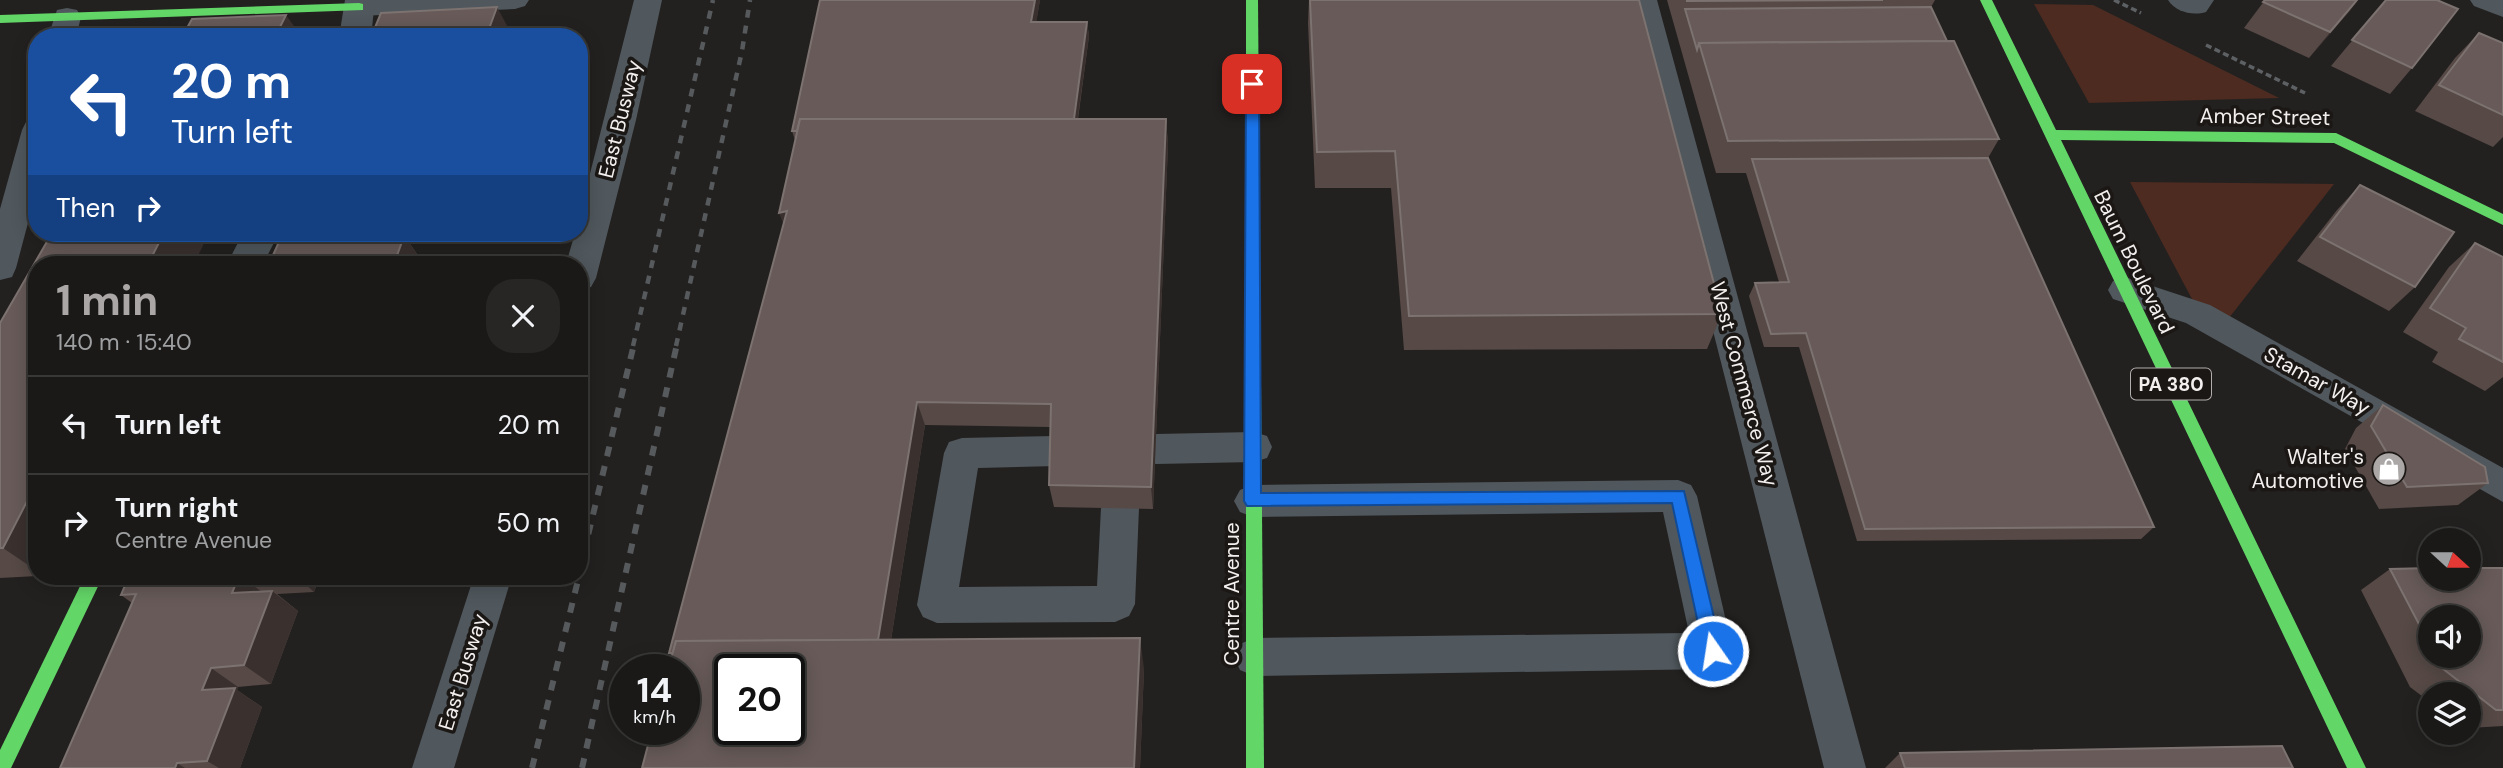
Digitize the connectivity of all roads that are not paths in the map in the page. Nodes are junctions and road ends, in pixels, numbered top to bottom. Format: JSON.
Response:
{"nodes":[{"id":1,"x":515,"y":0,"type":"edge"},
{"id":2,"x":648,"y":0,"type":"edge"},
{"id":3,"x":1252,"y":0,"type":"edge"},
{"id":4,"x":1643,"y":0,"type":"edge"},
{"id":5,"x":1986,"y":0,"type":"edge"},
{"id":6,"x":2182,"y":0,"type":"edge"},
{"id":7,"x":2200,"y":0,"type":"edge"},
{"id":8,"x":2484,"y":0,"type":"edge"},
{"id":9,"x":241,"y":5,"type":"edge"},
{"id":10,"x":2503,"y":8,"type":"edge"},
{"id":11,"x":358,"y":15,"type":"edge"},
{"id":12,"x":0,"y":19,"type":"edge"},
{"id":13,"x":64,"y":27,"type":"edge"},
{"id":14,"x":2050,"y":135,"type":"junction"},
{"id":15,"x":28,"y":164,"type":"edge"},
{"id":16,"x":2503,"y":219,"type":"edge"},
{"id":17,"x":585,"y":256,"type":"edge"},
{"id":18,"x":0,"y":268,"type":"edge"},
{"id":19,"x":2124,"y":290,"type":"junction"},
{"id":20,"x":1254,"y":447,"type":"junction"},
{"id":21,"x":1156,"y":449,"type":"edge"},
{"id":22,"x":1056,"y":451,"type":"edge"},
{"id":23,"x":2503,"y":486,"type":"edge"},
{"id":24,"x":1253,"y":501,"type":"junction"},
{"id":25,"x":1119,"y":508,"type":"edge"},
{"id":26,"x":90,"y":585,"type":"edge"},
{"id":27,"x":490,"y":585,"type":"edge"},
{"id":28,"x":1254,"y":657,"type":"junction"},
{"id":29,"x":2359,"y":766,"type":"edge"},
{"id":30,"x":1,"y":768,"type":"edge"},
{"id":31,"x":433,"y":768,"type":"edge"},
{"id":32,"x":1255,"y":768,"type":"edge"},
{"id":33,"x":1845,"y":768,"type":"edge"}],
"edges":[{"from":1,"to":11,"type":"lane"},
{"from":2,"to":17,"type":"lane","name":"East Busway"},
{"from":3,"to":20,"type":"main road","name":"Centre Avenue"},
{"from":4,"to":33,"type":"lane","name":"West Commerce Way"},
{"from":5,"to":14,"type":"main road","name":"Baum Boulevard","number":"PA 380"},
{"from":6,"to":7,"type":"lane"},
{"from":8,"to":10,"type":"lane"},
{"from":9,"to":11,"type":"main road"},
{"from":9,"to":13,"type":"main road"},
{"from":12,"to":13,"type":"main road"},
{"from":14,"to":16,"type":"main road","name":"Amber Street"},
{"from":14,"to":19,"type":"main road","name":"Baum Boulevard","number":"PA 380"},
{"from":15,"to":18,"type":"lane"},
{"from":19,"to":23,"type":"lane","name":"Stamar Way"},
{"from":19,"to":29,"type":"main road","name":"Baum Boulevard","number":"PA 380"},
{"from":20,"to":21,"type":"lane"},
{"from":20,"to":24,"type":"main road","name":"Centre Avenue"},
{"from":22,"to":25,"type":"lane"},
{"from":24,"to":28,"type":"main road","name":"Centre Avenue"},
{"from":24,"to":28,"type":"lane"},
{"from":26,"to":30,"type":"main road"},
{"from":27,"to":31,"type":"lane","name":"East Busway"},
{"from":28,"to":32,"type":"main road","name":"Centre Avenue"}]}
